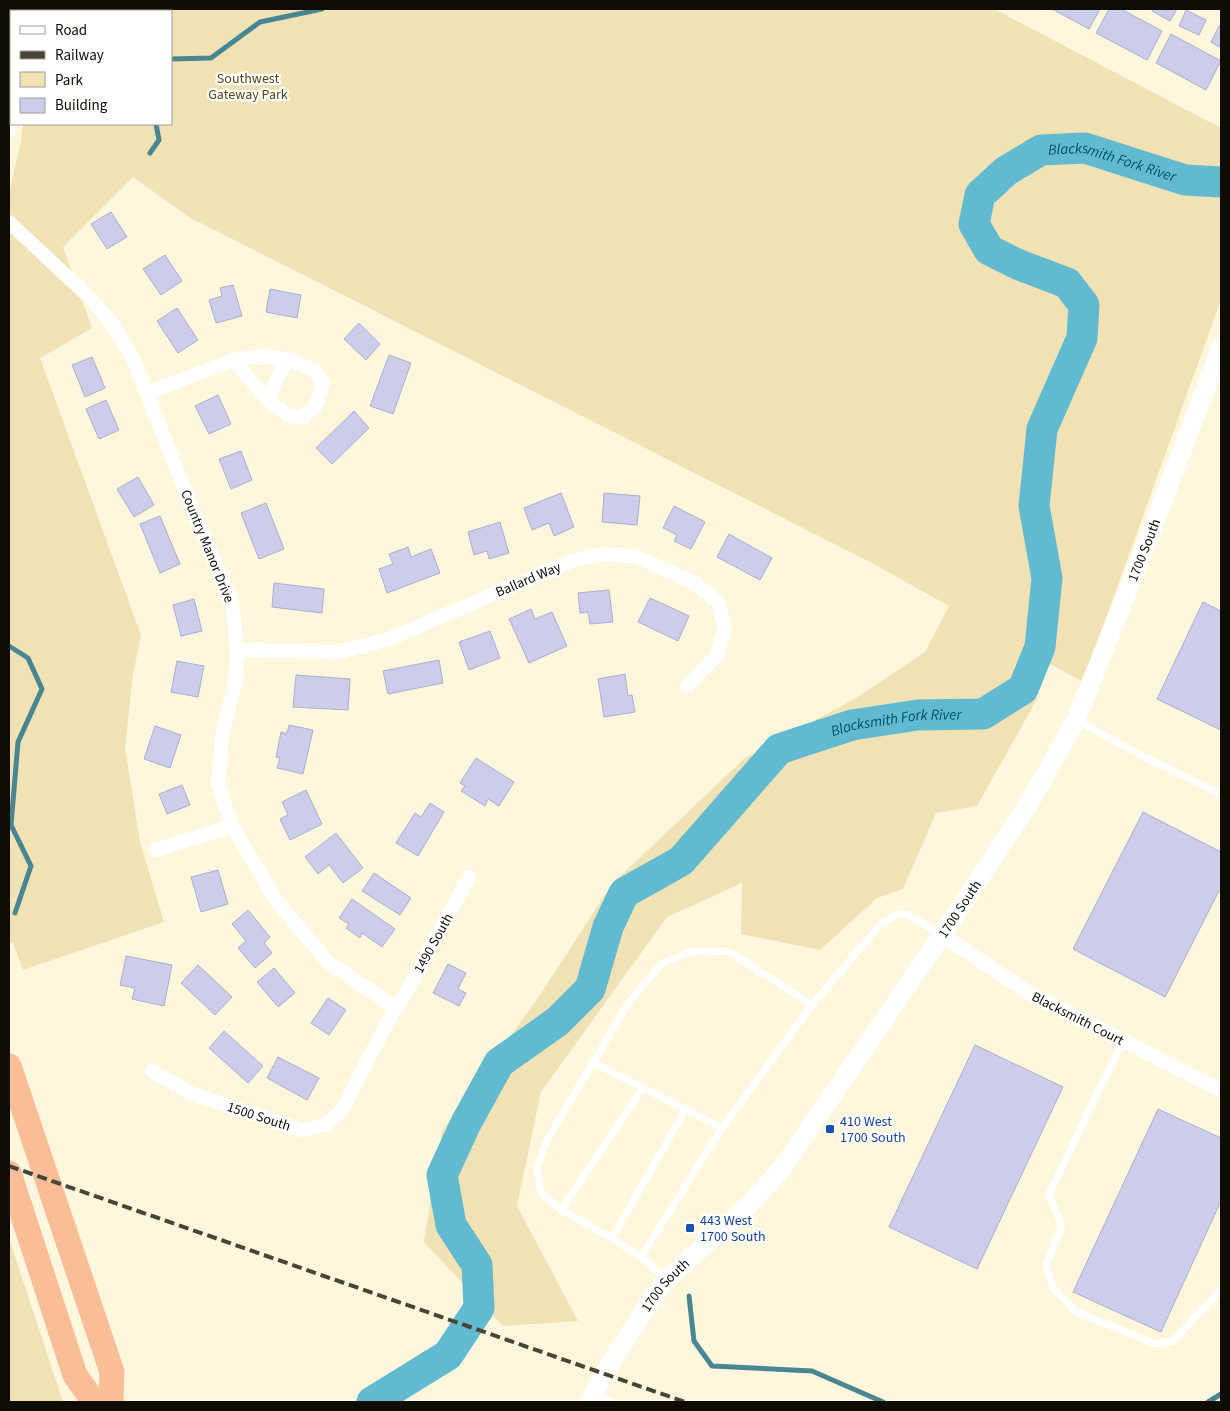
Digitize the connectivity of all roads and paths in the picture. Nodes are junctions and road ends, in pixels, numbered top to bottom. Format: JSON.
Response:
{"nodes":[{"id":1,"x":9,"y":222,"type":"edge"},
{"id":2,"x":1221,"y":348,"type":"edge"},
{"id":3,"x":287,"y":359,"type":"junction"},
{"id":4,"x":233,"y":360,"type":"junction"},
{"id":5,"x":147,"y":394,"type":"junction"},
{"id":6,"x":267,"y":399,"type":"junction"},
{"id":7,"x":237,"y":650,"type":"junction"},
{"id":8,"x":688,"y":686,"type":"dead end"},
{"id":9,"x":1076,"y":720,"type":"junction"},
{"id":10,"x":1221,"y":794,"type":"edge"},
{"id":11,"x":232,"y":826,"type":"junction"},
{"id":12,"x":156,"y":850,"type":"dead end"},
{"id":13,"x":469,"y":877,"type":"dead end"},
{"id":14,"x":942,"y":935,"type":"junction"},
{"id":15,"x":812,"y":1005,"type":"junction"},
{"id":16,"x":396,"y":1008,"type":"junction"},
{"id":17,"x":1123,"y":1041,"type":"junction"},
{"id":18,"x":594,"y":1063,"type":"junction"},
{"id":19,"x":9,"y":1066,"type":"edge"},
{"id":20,"x":152,"y":1071,"type":"dead end"},
{"id":21,"x":643,"y":1088,"type":"junction"},
{"id":22,"x":1221,"y":1090,"type":"edge"},
{"id":23,"x":686,"y":1110,"type":"junction"},
{"id":24,"x":722,"y":1128,"type":"junction"},
{"id":25,"x":9,"y":1173,"type":"edge"},
{"id":26,"x":561,"y":1210,"type":"junction"},
{"id":27,"x":612,"y":1238,"type":"junction"},
{"id":28,"x":641,"y":1257,"type":"junction"},
{"id":29,"x":665,"y":1281,"type":"junction"},
{"id":30,"x":1221,"y":1290,"type":"edge"},
{"id":31,"x":591,"y":1399,"type":"edge"},
{"id":32,"x":94,"y":1402,"type":"edge"},
{"id":33,"x":111,"y":1402,"type":"edge"},
{"id":34,"x":614,"y":1402,"type":"edge"}],
"edges":[{"from":1,"to":5,"type":"street","name":"Country Manor Drive"},
{"from":2,"to":9,"type":"street","name":"1700 South"},
{"from":3,"to":4,"type":"street"},
{"from":3,"to":6,"type":"street"},
{"from":3,"to":6,"type":"street"},
{"from":4,"to":5,"type":"street"},
{"from":4,"to":6,"type":"street"},
{"from":5,"to":7,"type":"street","name":"Country Manor Drive"},
{"from":7,"to":8,"type":"street","name":"Ballard Way"},
{"from":7,"to":11,"type":"street","name":"Country Manor Drive"},
{"from":9,"to":10,"type":"lane"},
{"from":9,"to":14,"type":"street","name":"1700 South"},
{"from":11,"to":12,"type":"street"},
{"from":11,"to":16,"type":"street","name":"Country Manor Drive"},
{"from":13,"to":16,"type":"street","name":"1490 South"},
{"from":14,"to":15,"type":"lane"},
{"from":14,"to":17,"type":"street","name":"Blacksmith Court"},
{"from":14,"to":29,"type":"street","name":"1700 South"},
{"from":15,"to":18,"type":"lane"},
{"from":15,"to":24,"type":"lane"},
{"from":16,"to":20,"type":"street","name":"1500 South"},
{"from":17,"to":22,"type":"street","name":"Blacksmith Court"},
{"from":17,"to":30,"type":"lane"},
{"from":18,"to":21,"type":"lane"},
{"from":18,"to":26,"type":"lane"},
{"from":19,"to":33,"type":"highway"},
{"from":21,"to":23,"type":"lane"},
{"from":21,"to":26,"type":"lane"},
{"from":23,"to":24,"type":"lane"},
{"from":23,"to":27,"type":"lane"},
{"from":24,"to":28,"type":"lane"},
{"from":25,"to":32,"type":"highway"},
{"from":26,"to":27,"type":"lane"},
{"from":27,"to":28,"type":"lane"},
{"from":28,"to":29,"type":"lane"},
{"from":29,"to":31,"type":"street","name":"1700 South"},
{"from":31,"to":34,"type":"lane"}]}
